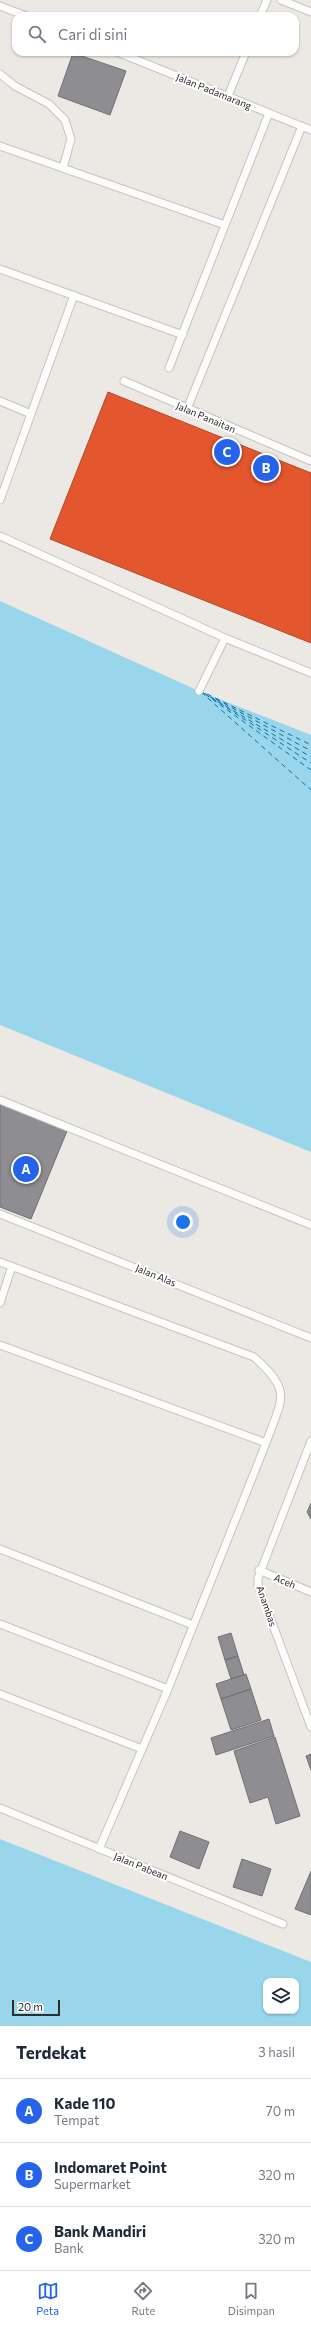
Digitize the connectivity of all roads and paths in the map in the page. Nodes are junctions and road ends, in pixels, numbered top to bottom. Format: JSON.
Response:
{"nodes":[{"id":1,"x":267,"y":0,"type":"edge"},
{"id":2,"x":281,"y":0,"type":"edge"},
{"id":3,"x":0,"y":6,"type":"edge"},
{"id":4,"x":16,"y":12,"type":"edge"},
{"id":5,"x":262,"y":12,"type":"edge"},
{"id":6,"x":311,"y":12,"type":"edge"},
{"id":7,"x":127,"y":56,"type":"edge"},
{"id":8,"x":244,"y":56,"type":"edge"},
{"id":9,"x":0,"y":74,"type":"edge"},
{"id":10,"x":228,"y":96,"type":"junction"},
{"id":11,"x":269,"y":113,"type":"junction"},
{"id":12,"x":302,"y":126,"type":"junction"},
{"id":13,"x":311,"y":130,"type":"edge"},
{"id":14,"x":0,"y":146,"type":"edge"},
{"id":15,"x":63,"y":168,"type":"junction"},
{"id":16,"x":225,"y":225,"type":"junction"},
{"id":17,"x":0,"y":269,"type":"edge"},
{"id":18,"x":74,"y":295,"type":"junction"},
{"id":19,"x":183,"y":335,"type":"junction"},
{"id":20,"x":169,"y":368,"type":"dead end"},
{"id":21,"x":124,"y":381,"type":"dead end"},
{"id":22,"x":2,"y":402,"type":"edge"},
{"id":23,"x":188,"y":409,"type":"junction"},
{"id":24,"x":31,"y":414,"type":"junction"},
{"id":25,"x":311,"y":461,"type":"edge"},
{"id":26,"x":0,"y":500,"type":"edge"},
{"id":27,"x":0,"y":536,"type":"edge"},
{"id":28,"x":225,"y":638,"type":"junction"},
{"id":29,"x":311,"y":673,"type":"edge"},
{"id":30,"x":199,"y":691,"type":"dead end"},
{"id":31,"x":0,"y":1100,"type":"edge"},
{"id":32,"x":0,"y":1214,"type":"edge"},
{"id":33,"x":311,"y":1225,"type":"edge"},
{"id":34,"x":0,"y":1262,"type":"edge"},
{"id":35,"x":12,"y":1266,"type":"junction"},
{"id":36,"x":0,"y":1303,"type":"edge"},
{"id":37,"x":311,"y":1338,"type":"edge"},
{"id":38,"x":0,"y":1345,"type":"edge"},
{"id":39,"x":311,"y":1441,"type":"edge"},
{"id":40,"x":266,"y":1443,"type":"junction"},
{"id":41,"x":0,"y":1549,"type":"edge"},
{"id":42,"x":259,"y":1570,"type":"junction"},
{"id":43,"x":311,"y":1592,"type":"edge"},
{"id":44,"x":0,"y":1624,"type":"edge"},
{"id":45,"x":193,"y":1625,"type":"junction"},
{"id":46,"x":168,"y":1689,"type":"junction"},
{"id":47,"x":0,"y":1694,"type":"edge"},
{"id":48,"x":311,"y":1727,"type":"edge"},
{"id":49,"x":142,"y":1749,"type":"junction"},
{"id":50,"x":0,"y":1808,"type":"edge"},
{"id":51,"x":99,"y":1849,"type":"junction"},
{"id":52,"x":283,"y":1924,"type":"dead end"}],
"edges":[{"from":1,"to":5,"type":"lane"},
{"from":2,"to":6,"type":"lane"},
{"from":3,"to":4,"type":"lane"},
{"from":7,"to":10,"type":"lane","name":"Jalan Padamarang"},
{"from":8,"to":10,"type":"lane"},
{"from":9,"to":15,"type":"lane"},
{"from":10,"to":11,"type":"lane","name":"Jalan Padamarang"},
{"from":11,"to":12,"type":"lane","name":"Jalan Padamarang"},
{"from":11,"to":16,"type":"lane"},
{"from":12,"to":13,"type":"lane","name":"Jalan Padamarang"},
{"from":12,"to":23,"type":"lane"},
{"from":14,"to":15,"type":"lane"},
{"from":15,"to":16,"type":"lane"},
{"from":16,"to":19,"type":"lane"},
{"from":17,"to":18,"type":"lane"},
{"from":18,"to":19,"type":"lane"},
{"from":18,"to":24,"type":"lane"},
{"from":19,"to":20,"type":"lane"},
{"from":21,"to":23,"type":"lane","name":"Jalan Panaitan"},
{"from":22,"to":24,"type":"lane"},
{"from":23,"to":25,"type":"lane","name":"Jalan Panaitan"},
{"from":24,"to":26,"type":"lane"},
{"from":27,"to":28,"type":"lane"},
{"from":28,"to":29,"type":"lane"},
{"from":28,"to":30,"type":"lane"},
{"from":31,"to":33,"type":"lane"},
{"from":32,"to":37,"type":"lane","name":"Jalan Alas"},
{"from":34,"to":35,"type":"lane"},
{"from":35,"to":36,"type":"lane"},
{"from":35,"to":40,"type":"lane"},
{"from":38,"to":40,"type":"lane"},
{"from":39,"to":42,"type":"lane","name":"Anambas"},
{"from":40,"to":45,"type":"lane"},
{"from":41,"to":45,"type":"lane"},
{"from":42,"to":43,"type":"lane","name":"Aceh"},
{"from":42,"to":48,"type":"lane","name":"Anambas"},
{"from":44,"to":46,"type":"lane"},
{"from":45,"to":46,"type":"lane"},
{"from":46,"to":49,"type":"lane"},
{"from":47,"to":49,"type":"lane"},
{"from":49,"to":51,"type":"lane"},
{"from":50,"to":51,"type":"lane","name":"Jalan Pabean"},
{"from":51,"to":52,"type":"lane","name":"Jalan Pabean"}]}
